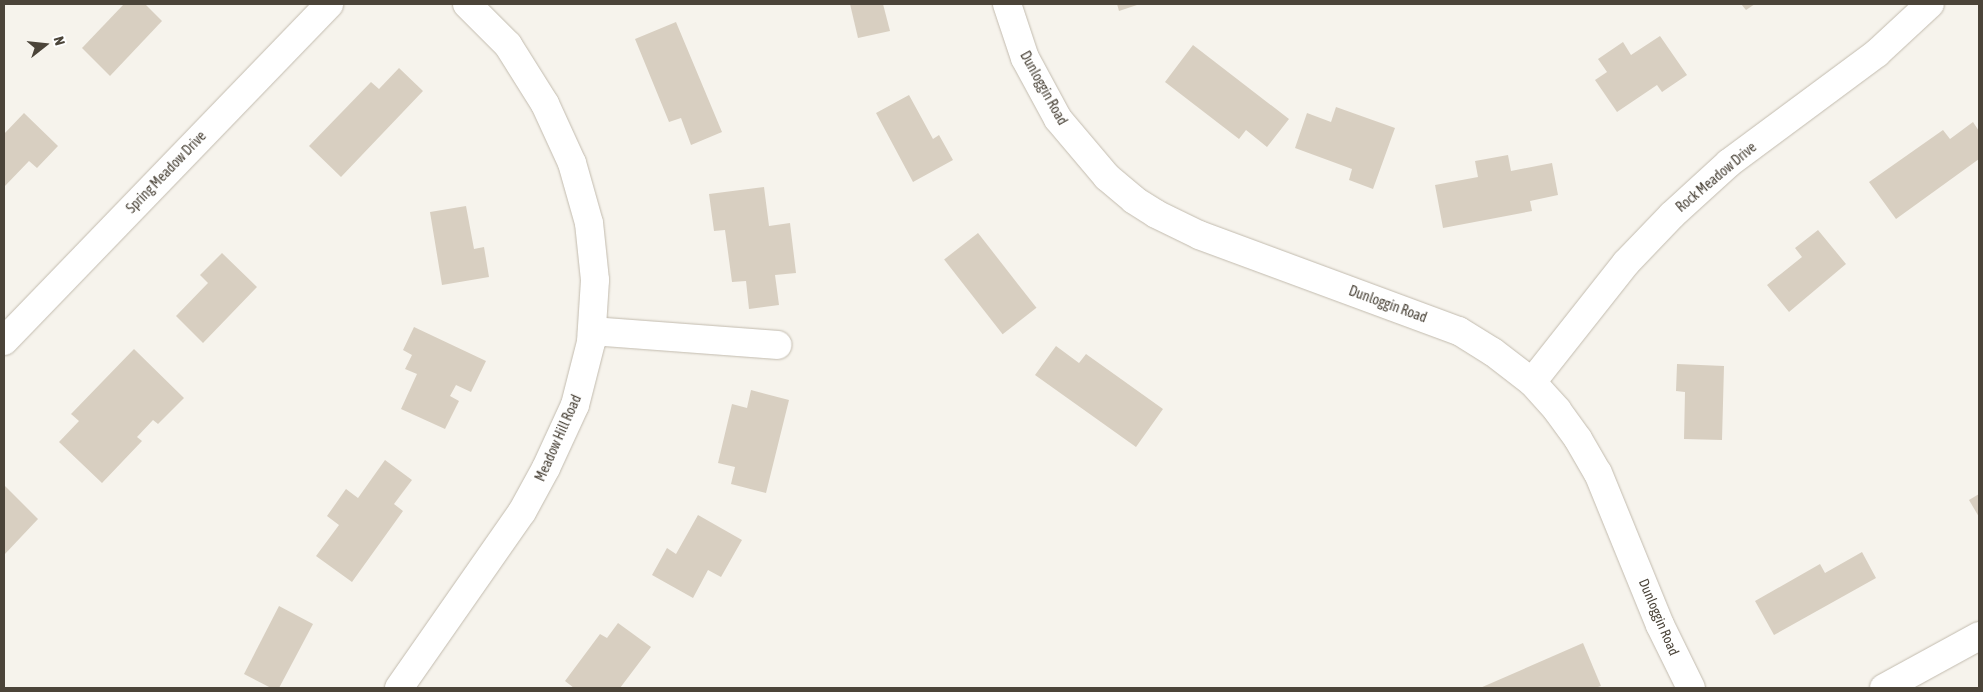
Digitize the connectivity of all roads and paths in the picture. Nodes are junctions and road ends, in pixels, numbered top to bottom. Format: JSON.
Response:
{"nodes":[{"id":1,"x":329,"y":4,"type":"edge"},
{"id":2,"x":467,"y":4,"type":"edge"},
{"id":3,"x":1007,"y":4,"type":"edge"},
{"id":4,"x":1930,"y":4,"type":"edge"},
{"id":5,"x":592,"y":331,"type":"junction"},
{"id":6,"x":4,"y":341,"type":"edge"},
{"id":7,"x":777,"y":346,"type":"dead end"},
{"id":8,"x":1532,"y":382,"type":"junction"},
{"id":9,"x":1979,"y":636,"type":"edge"},
{"id":10,"x":398,"y":688,"type":"edge"},
{"id":11,"x":1691,"y":688,"type":"edge"},
{"id":12,"x":1884,"y":688,"type":"edge"}],
"edges":[{"from":1,"to":6,"type":"street","name":"Spring Meadow Drive"},
{"from":2,"to":5,"type":"street","name":"Meadow Hill Road"},
{"from":3,"to":8,"type":"street","name":"Dunloggin Road"},
{"from":4,"to":8,"type":"street","name":"Rock Meadow Drive"},
{"from":5,"to":7,"type":"street"},
{"from":5,"to":10,"type":"street","name":"Meadow Hill Road"},
{"from":8,"to":11,"type":"street","name":"Dunloggin Road"},
{"from":9,"to":12,"type":"street"}]}
